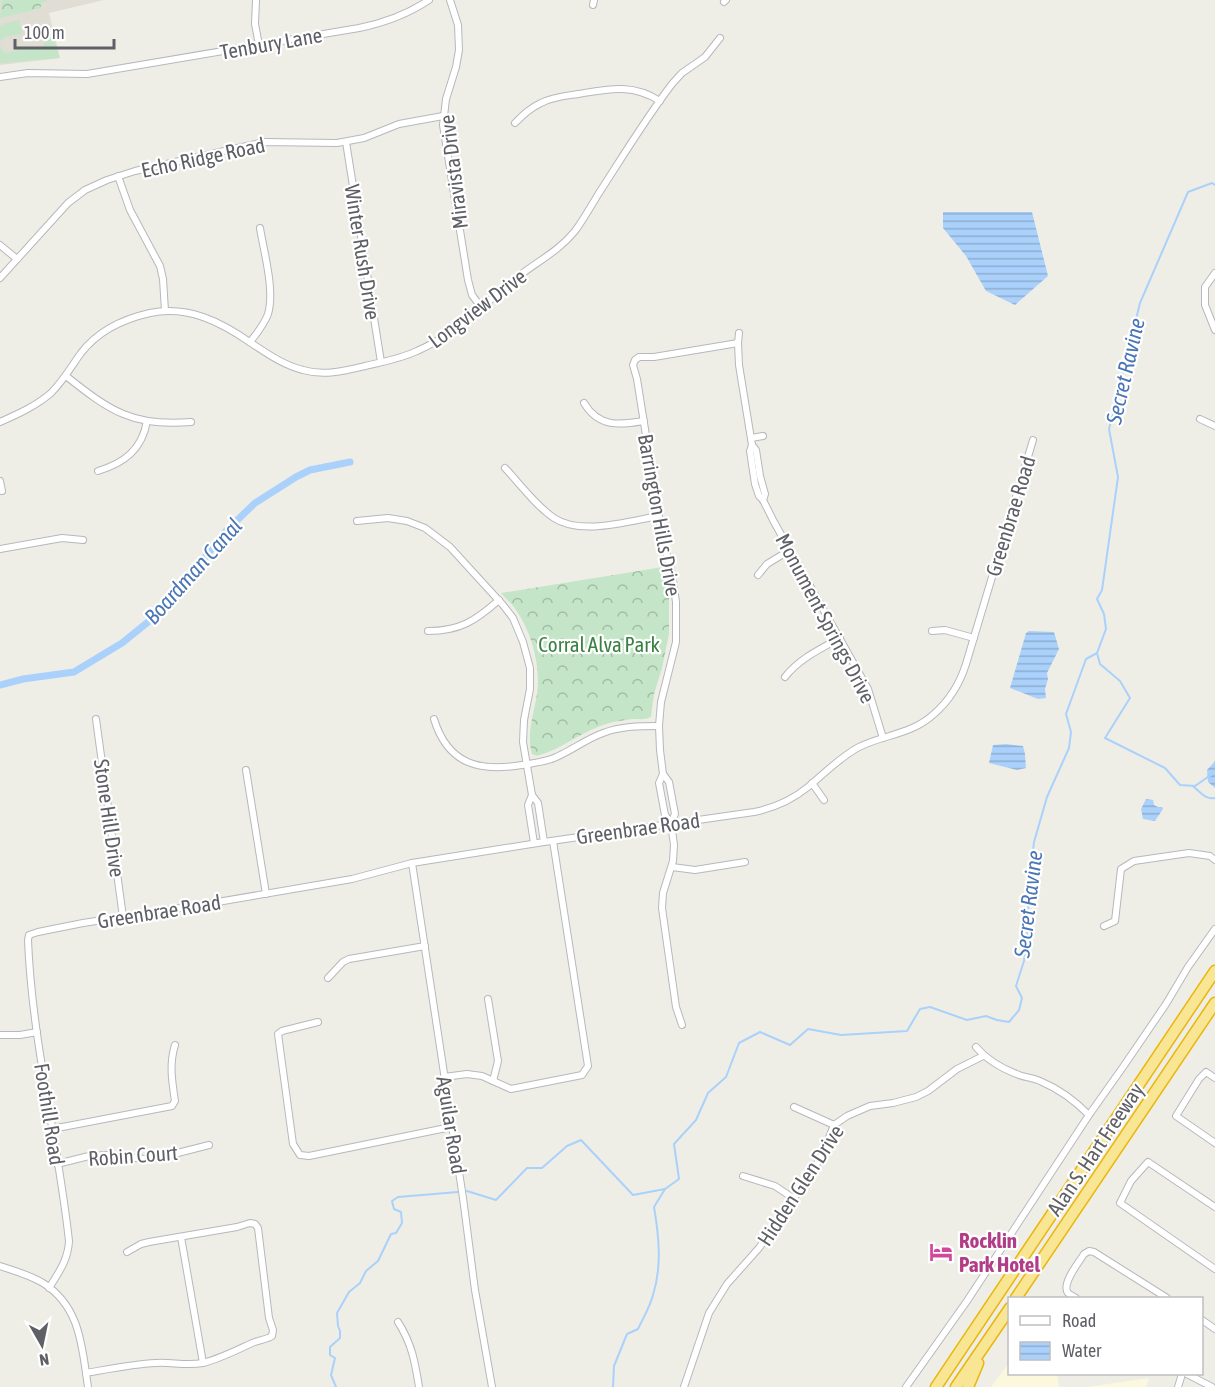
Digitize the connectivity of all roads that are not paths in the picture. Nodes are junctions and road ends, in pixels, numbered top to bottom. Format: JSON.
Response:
{"nodes":[{"id":1,"x":256,"y":0,"type":"edge"},
{"id":2,"x":429,"y":0,"type":"edge"},
{"id":3,"x":450,"y":0,"type":"edge"},
{"id":4,"x":720,"y":38,"type":"dead end"},
{"id":5,"x":259,"y":45,"type":"junction"},
{"id":6,"x":0,"y":77,"type":"edge"},
{"id":7,"x":660,"y":101,"type":"junction"},
{"id":8,"x":443,"y":117,"type":"junction"},
{"id":9,"x":515,"y":123,"type":"dead end"},
{"id":10,"x":346,"y":142,"type":"junction"},
{"id":11,"x":117,"y":176,"type":"junction"},
{"id":12,"x":260,"y":228,"type":"dead end"},
{"id":13,"x":0,"y":245,"type":"edge"},
{"id":14,"x":17,"y":259,"type":"junction"},
{"id":15,"x":1215,"y":273,"type":"edge"},
{"id":16,"x":0,"y":278,"type":"edge"},
{"id":17,"x":481,"y":307,"type":"junction"},
{"id":18,"x":165,"y":311,"type":"junction"},
{"id":19,"x":1215,"y":330,"type":"edge"},
{"id":20,"x":739,"y":333,"type":"dead end"},
{"id":21,"x":250,"y":342,"type":"junction"},
{"id":22,"x":738,"y":343,"type":"junction"},
{"id":23,"x":381,"y":363,"type":"junction"},
{"id":24,"x":66,"y":376,"type":"junction"},
{"id":25,"x":584,"y":404,"type":"dead end"},
{"id":26,"x":1200,"y":419,"type":"dead end"},
{"id":27,"x":147,"y":421,"type":"junction"},
{"id":28,"x":644,"y":421,"type":"junction"},
{"id":29,"x":0,"y":422,"type":"edge"},
{"id":30,"x":191,"y":422,"type":"dead end"},
{"id":31,"x":1215,"y":426,"type":"edge"},
{"id":32,"x":763,"y":436,"type":"dead end"},
{"id":33,"x":1033,"y":440,"type":"dead end"},
{"id":34,"x":751,"y":442,"type":"junction"},
{"id":35,"x":505,"y":468,"type":"dead end"},
{"id":36,"x":98,"y":471,"type":"dead end"},
{"id":37,"x":0,"y":481,"type":"edge"},
{"id":38,"x":2,"y":491,"type":"dead end"},
{"id":39,"x":659,"y":516,"type":"junction"},
{"id":40,"x":357,"y":521,"type":"dead end"},
{"id":41,"x":83,"y":540,"type":"dead end"},
{"id":42,"x":0,"y":549,"type":"edge"},
{"id":43,"x":790,"y":550,"type":"junction"},
{"id":44,"x":758,"y":575,"type":"dead end"},
{"id":45,"x":499,"y":600,"type":"junction"},
{"id":46,"x":428,"y":631,"type":"dead end"},
{"id":47,"x":932,"y":631,"type":"dead end"},
{"id":48,"x":840,"y":638,"type":"junction"},
{"id":49,"x":974,"y":638,"type":"junction"},
{"id":50,"x":785,"y":677,"type":"dead end"},
{"id":51,"x":96,"y":719,"type":"dead end"},
{"id":52,"x":434,"y":719,"type":"dead end"},
{"id":53,"x":659,"y":726,"type":"junction"},
{"id":54,"x":883,"y":738,"type":"junction"},
{"id":55,"x":526,"y":764,"type":"junction"},
{"id":56,"x":246,"y":770,"type":"dead end"},
{"id":57,"x":812,"y":783,"type":"junction"},
{"id":58,"x":532,"y":795,"type":"junction"},
{"id":59,"x":824,"y":800,"type":"dead end"},
{"id":60,"x":671,"y":823,"type":"junction"},
{"id":61,"x":553,"y":841,"type":"junction"},
{"id":62,"x":544,"y":842,"type":"junction"},
{"id":63,"x":534,"y":843,"type":"junction"},
{"id":64,"x":1215,"y":860,"type":"edge"},
{"id":65,"x":745,"y":862,"type":"dead end"},
{"id":66,"x":412,"y":863,"type":"junction"},
{"id":67,"x":672,"y":867,"type":"junction"},
{"id":68,"x":266,"y":894,"type":"junction"},
{"id":69,"x":123,"y":917,"type":"junction"},
{"id":70,"x":1104,"y":926,"type":"dead end"},
{"id":71,"x":1215,"y":929,"type":"edge"},
{"id":72,"x":29,"y":935,"type":"joint"},
{"id":73,"x":425,"y":946,"type":"junction"},
{"id":74,"x":1215,"y":971,"type":"edge"},
{"id":75,"x":328,"y":978,"type":"dead end"},
{"id":76,"x":489,"y":999,"type":"dead end"},
{"id":77,"x":1215,"y":1003,"type":"edge"},
{"id":78,"x":318,"y":1022,"type":"dead end"},
{"id":79,"x":682,"y":1025,"type":"dead end"},
{"id":80,"x":37,"y":1032,"type":"junction"},
{"id":81,"x":0,"y":1035,"type":"edge"},
{"id":82,"x":175,"y":1045,"type":"dead end"},
{"id":83,"x":976,"y":1047,"type":"dead end"},
{"id":84,"x":983,"y":1056,"type":"junction"},
{"id":85,"x":444,"y":1077,"type":"junction"},
{"id":86,"x":1215,"y":1078,"type":"edge"},
{"id":87,"x":493,"y":1081,"type":"junction"},
{"id":88,"x":794,"y":1107,"type":"dead end"},
{"id":89,"x":1089,"y":1115,"type":"junction"},
{"id":90,"x":834,"y":1125,"type":"junction"},
{"id":91,"x":451,"y":1127,"type":"junction"},
{"id":92,"x":52,"y":1129,"type":"junction"},
{"id":93,"x":1215,"y":1143,"type":"edge"},
{"id":94,"x":209,"y":1145,"type":"dead end"},
{"id":95,"x":57,"y":1164,"type":"junction"},
{"id":96,"x":743,"y":1176,"type":"dead end"},
{"id":97,"x":793,"y":1198,"type":"junction"},
{"id":98,"x":1215,"y":1207,"type":"edge"},
{"id":99,"x":181,"y":1237,"type":"junction"},
{"id":100,"x":127,"y":1252,"type":"dead end"},
{"id":101,"x":0,"y":1266,"type":"edge"},
{"id":102,"x":1215,"y":1269,"type":"edge"},
{"id":103,"x":49,"y":1288,"type":"junction"},
{"id":104,"x":1017,"y":1297,"type":"edge"},
{"id":105,"x":1073,"y":1297,"type":"edge"},
{"id":106,"x":1164,"y":1297,"type":"edge"},
{"id":107,"x":1008,"y":1311,"type":"edge"},
{"id":108,"x":398,"y":1322,"type":"dead end"},
{"id":109,"x":986,"y":1343,"type":"junction"},
{"id":110,"x":203,"y":1363,"type":"junction"},
{"id":111,"x":86,"y":1373,"type":"junction"},
{"id":112,"x":1190,"y":1375,"type":"edge"},
{"id":113,"x":88,"y":1387,"type":"edge"},
{"id":114,"x":419,"y":1387,"type":"edge"},
{"id":115,"x":492,"y":1387,"type":"edge"},
{"id":116,"x":684,"y":1387,"type":"edge"},
{"id":117,"x":906,"y":1387,"type":"edge"},
{"id":118,"x":933,"y":1387,"type":"edge"},
{"id":119,"x":956,"y":1387,"type":"edge"},
{"id":120,"x":968,"y":1387,"type":"edge"},
{"id":121,"x":1212,"y":1387,"type":"edge"}],
"edges":[{"from":1,"to":5,"type":"street"},
{"from":2,"to":5,"type":"street","name":"Tenbury Lane"},
{"from":3,"to":8,"type":"street","name":"Miravista Drive"},
{"from":4,"to":7,"type":"street","name":"Longview Drive"},
{"from":5,"to":6,"type":"street","name":"Tenbury Lane"},
{"from":7,"to":9,"type":"street"},
{"from":7,"to":17,"type":"street","name":"Longview Drive"},
{"from":8,"to":10,"type":"street","name":"Echo Ridge Road"},
{"from":8,"to":17,"type":"street","name":"Miravista Drive"},
{"from":10,"to":11,"type":"street","name":"Echo Ridge Road"},
{"from":10,"to":23,"type":"street","name":"Winter Rush Drive"},
{"from":11,"to":14,"type":"street","name":"Echo Ridge Road"},
{"from":11,"to":18,"type":"street"},
{"from":12,"to":21,"type":"street"},
{"from":13,"to":14,"type":"street"},
{"from":14,"to":16,"type":"street","name":"Echo Ridge Road"},
{"from":15,"to":19,"type":"street"},
{"from":17,"to":23,"type":"street","name":"Longview Drive"},
{"from":18,"to":21,"type":"street","name":"Longview Drive"},
{"from":18,"to":24,"type":"street","name":"Longview Drive"},
{"from":20,"to":22,"type":"street","name":"Monument Springs Drive"},
{"from":21,"to":23,"type":"street","name":"Longview Drive"},
{"from":22,"to":28,"type":"street","name":"Barrington Hills Drive"},
{"from":22,"to":34,"type":"street","name":"Monument Springs Drive"},
{"from":24,"to":27,"type":"street"},
{"from":24,"to":29,"type":"street","name":"Longview Drive"},
{"from":25,"to":28,"type":"street"},
{"from":26,"to":31,"type":"street"},
{"from":27,"to":30,"type":"street"},
{"from":27,"to":36,"type":"street"},
{"from":28,"to":39,"type":"street","name":"Barrington Hills Drive"},
{"from":32,"to":34,"type":"street"},
{"from":33,"to":49,"type":"street","name":"Greenbrae Road"},
{"from":34,"to":43,"type":"street","name":"Monument Springs Drive"},
{"from":35,"to":39,"type":"street"},
{"from":37,"to":38,"type":"street"},
{"from":39,"to":53,"type":"street","name":"Barrington Hills Drive"},
{"from":40,"to":45,"type":"street"},
{"from":41,"to":42,"type":"street"},
{"from":43,"to":44,"type":"street"},
{"from":43,"to":48,"type":"street","name":"Monument Springs Drive"},
{"from":45,"to":46,"type":"street"},
{"from":45,"to":55,"type":"street"},
{"from":47,"to":49,"type":"street"},
{"from":48,"to":50,"type":"street"},
{"from":48,"to":54,"type":"street","name":"Monument Springs Drive"},
{"from":49,"to":54,"type":"street","name":"Greenbrae Road"},
{"from":51,"to":69,"type":"street","name":"Stone Hill Drive"},
{"from":52,"to":55,"type":"street"},
{"from":53,"to":55,"type":"street"},
{"from":53,"to":60,"type":"street","name":"Barrington Hills Drive"},
{"from":54,"to":57,"type":"street","name":"Greenbrae Road"},
{"from":55,"to":58,"type":"street"},
{"from":56,"to":68,"type":"street"},
{"from":57,"to":59,"type":"street"},
{"from":57,"to":60,"type":"street","name":"Greenbrae Road"},
{"from":58,"to":62,"type":"street"},
{"from":58,"to":63,"type":"street"},
{"from":60,"to":61,"type":"street","name":"Greenbrae Road"},
{"from":60,"to":67,"type":"street","name":"Barrington Hills Drive"},
{"from":61,"to":62,"type":"street","name":"Greenbrae Road"},
{"from":61,"to":87,"type":"street"},
{"from":62,"to":63,"type":"street","name":"Greenbrae Road"},
{"from":63,"to":66,"type":"street","name":"Greenbrae Road"},
{"from":64,"to":70,"type":"street"},
{"from":65,"to":67,"type":"street"},
{"from":66,"to":68,"type":"street","name":"Greenbrae Road"},
{"from":66,"to":73,"type":"street","name":"Aguilar Road"},
{"from":67,"to":79,"type":"street","name":"Barrington Hills Drive"},
{"from":68,"to":69,"type":"street","name":"Greenbrae Road"},
{"from":69,"to":72,"type":"street","name":"Greenbrae Road"},
{"from":71,"to":89,"type":"street"},
{"from":72,"to":80,"type":"street","name":"Foothill Road"},
{"from":73,"to":75,"type":"street"},
{"from":73,"to":85,"type":"street","name":"Aguilar Road"},
{"from":74,"to":118,"type":"highway","name":"Alan S. Hart Freeway"},
{"from":76,"to":87,"type":"street"},
{"from":77,"to":104,"type":"highway","name":"Alan S. Hart Freeway"},
{"from":78,"to":91,"type":"street"},
{"from":80,"to":81,"type":"street"},
{"from":80,"to":92,"type":"street","name":"Foothill Road"},
{"from":82,"to":92,"type":"street"},
{"from":83,"to":84,"type":"street"},
{"from":84,"to":89,"type":"street"},
{"from":84,"to":90,"type":"street","name":"Hidden Glen Drive"},
{"from":85,"to":87,"type":"street"},
{"from":85,"to":91,"type":"street","name":"Aguilar Road"},
{"from":86,"to":93,"type":"street"},
{"from":88,"to":90,"type":"street"},
{"from":89,"to":117,"type":"street"},
{"from":90,"to":97,"type":"street","name":"Hidden Glen Drive"},
{"from":91,"to":115,"type":"street","name":"Aguilar Road"},
{"from":92,"to":95,"type":"street","name":"Foothill Road"},
{"from":94,"to":95,"type":"street","name":"Robin Court"},
{"from":95,"to":103,"type":"street","name":"Foothill Road"},
{"from":96,"to":97,"type":"street"},
{"from":97,"to":116,"type":"street","name":"Hidden Glen Drive"},
{"from":98,"to":102,"type":"street"},
{"from":99,"to":100,"type":"street"},
{"from":99,"to":110,"type":"street"},
{"from":99,"to":110,"type":"street"},
{"from":101,"to":103,"type":"street"},
{"from":103,"to":111,"type":"street"},
{"from":105,"to":106,"type":"street"},
{"from":107,"to":109,"type":"highway"},
{"from":108,"to":114,"type":"street"},
{"from":109,"to":119,"type":"highway"},
{"from":109,"to":120,"type":"highway"},
{"from":110,"to":111,"type":"street"},
{"from":111,"to":113,"type":"street"},
{"from":112,"to":121,"type":"street"}]}
